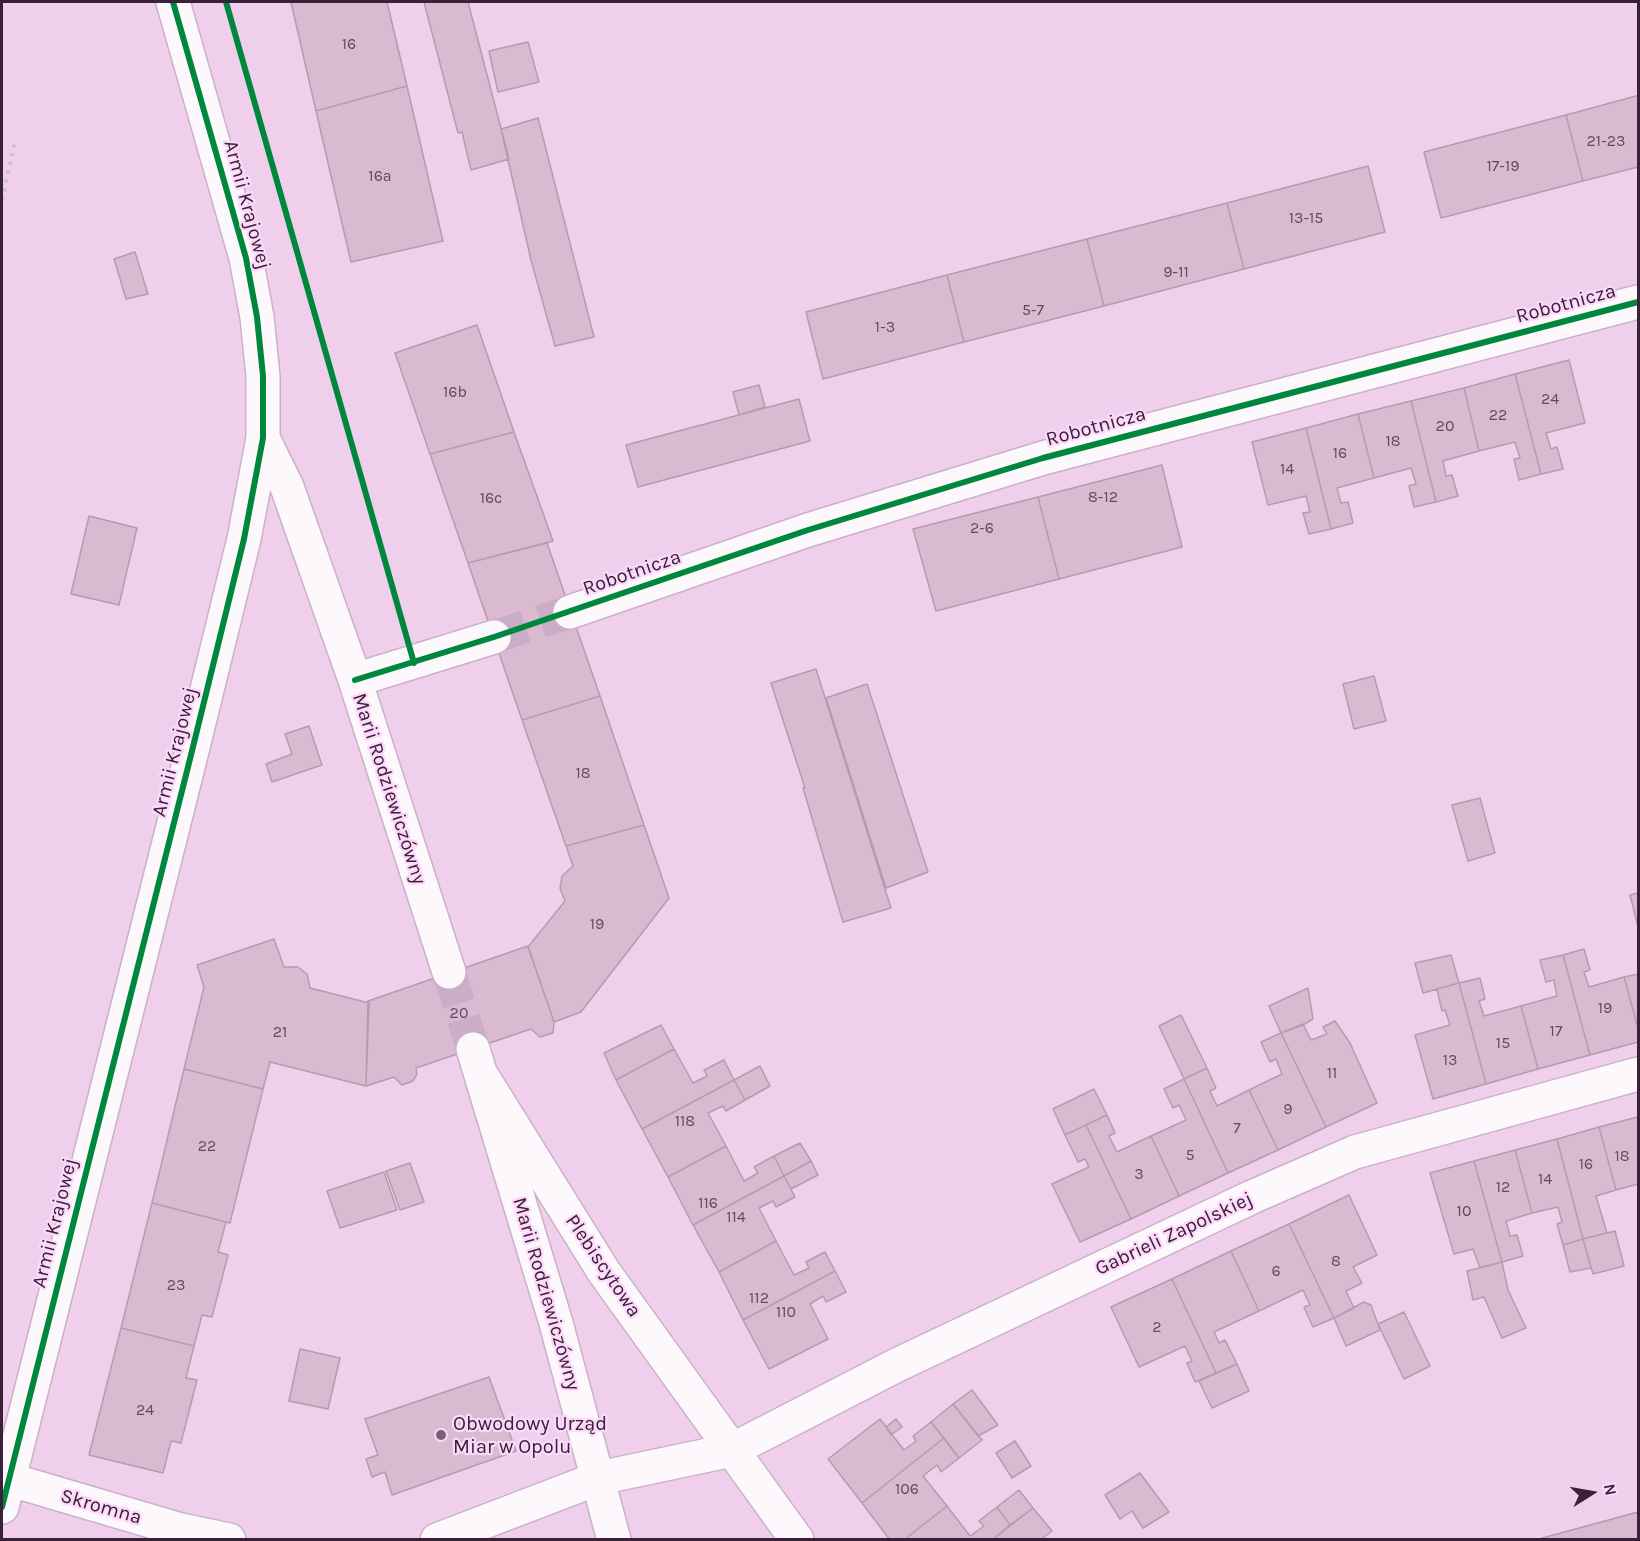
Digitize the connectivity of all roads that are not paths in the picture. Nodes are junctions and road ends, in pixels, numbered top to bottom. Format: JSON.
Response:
{"nodes":[{"id":1,"x":173,"y":2,"type":"edge"},
{"id":2,"x":1638,"y":302,"type":"edge"},
{"id":3,"x":263,"y":438,"type":"junction"},
{"id":4,"x":570,"y":612,"type":"tunnel mouth"},
{"id":5,"x":494,"y":637,"type":"tunnel mouth"},
{"id":6,"x":355,"y":680,"type":"junction"},
{"id":7,"x":449,"y":972,"type":"tunnel mouth"},
{"id":8,"x":478,"y":1062,"type":"joint"},
{"id":9,"x":1638,"y":1074,"type":"edge"},
{"id":10,"x":732,"y":1450,"type":"junction"},
{"id":11,"x":599,"y":1478,"type":"junction"},
{"id":12,"x":5,"y":1493,"type":"edge"},
{"id":13,"x":229,"y":1539,"type":"edge"},
{"id":14,"x":437,"y":1539,"type":"edge"},
{"id":15,"x":614,"y":1539,"type":"edge"},
{"id":16,"x":797,"y":1539,"type":"edge"}],
"edges":[{"from":1,"to":3,"type":"street","name":"Armii Krajowej"},
{"from":2,"to":4,"type":"street","name":"Robotnicza"},
{"from":3,"to":6,"type":"street","name":"Marii Rodziewiczówny"},
{"from":3,"to":12,"type":"street","name":"Armii Krajowej"},
{"from":5,"to":6,"type":"street"},
{"from":6,"to":7,"type":"street","name":"Marii Rodziewiczówny"},
{"from":8,"to":10,"type":"street","name":"Plebiscytowa"},
{"from":8,"to":11,"type":"street","name":"Marii Rodziewiczówny"},
{"from":9,"to":10,"type":"street","name":"Gabrieli Zapolskiej"},
{"from":10,"to":11,"type":"street"},
{"from":10,"to":16,"type":"street","name":"Plebiscytowa"},
{"from":11,"to":14,"type":"street"},
{"from":11,"to":15,"type":"street","name":"Marii Rodziewiczówny"},
{"from":12,"to":13,"type":"street","name":"Skromna"}]}
